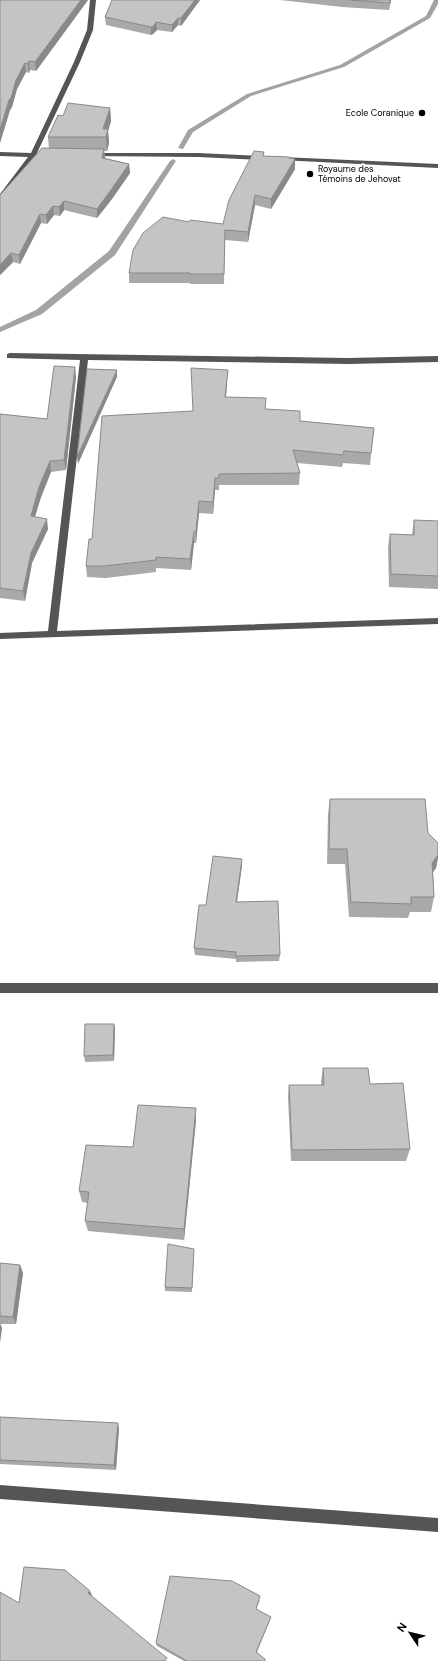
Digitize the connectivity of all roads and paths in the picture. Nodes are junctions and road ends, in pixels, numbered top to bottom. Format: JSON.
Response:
{"nodes":[{"id":1,"x":93,"y":0,"type":"edge"},
{"id":2,"x":0,"y":154,"type":"edge"},
{"id":3,"x":33,"y":155,"type":"junction"},
{"id":4,"x":57,"y":155,"type":"edge"},
{"id":5,"x":88,"y":155,"type":"edge"},
{"id":6,"x":270,"y":158,"type":"edge"},
{"id":7,"x":278,"y":159,"type":"edge"},
{"id":8,"x":438,"y":166,"type":"edge"},
{"id":9,"x":0,"y":199,"type":"edge"},
{"id":10,"x":10,"y":356,"type":"dead end"},
{"id":11,"x":84,"y":358,"type":"junction"},
{"id":12,"x":438,"y":359,"type":"edge"},
{"id":13,"x":438,"y":621,"type":"edge"},
{"id":14,"x":52,"y":633,"type":"junction"},
{"id":15,"x":0,"y":638,"type":"edge"},
{"id":16,"x":0,"y":988,"type":"edge"},
{"id":17,"x":438,"y":988,"type":"edge"},
{"id":18,"x":0,"y":1492,"type":"edge"},
{"id":19,"x":438,"y":1525,"type":"edge"}],
"edges":[{"from":1,"to":3,"type":"street"},
{"from":2,"to":3,"type":"street"},
{"from":3,"to":4,"type":"street"},
{"from":3,"to":9,"type":"street"},
{"from":5,"to":6,"type":"street"},
{"from":7,"to":8,"type":"street"},
{"from":10,"to":11,"type":"street"},
{"from":11,"to":12,"type":"street"},
{"from":11,"to":14,"type":"street"},
{"from":13,"to":14,"type":"street"},
{"from":14,"to":15,"type":"street"},
{"from":16,"to":17,"type":"street"},
{"from":18,"to":19,"type":"street"}]}
